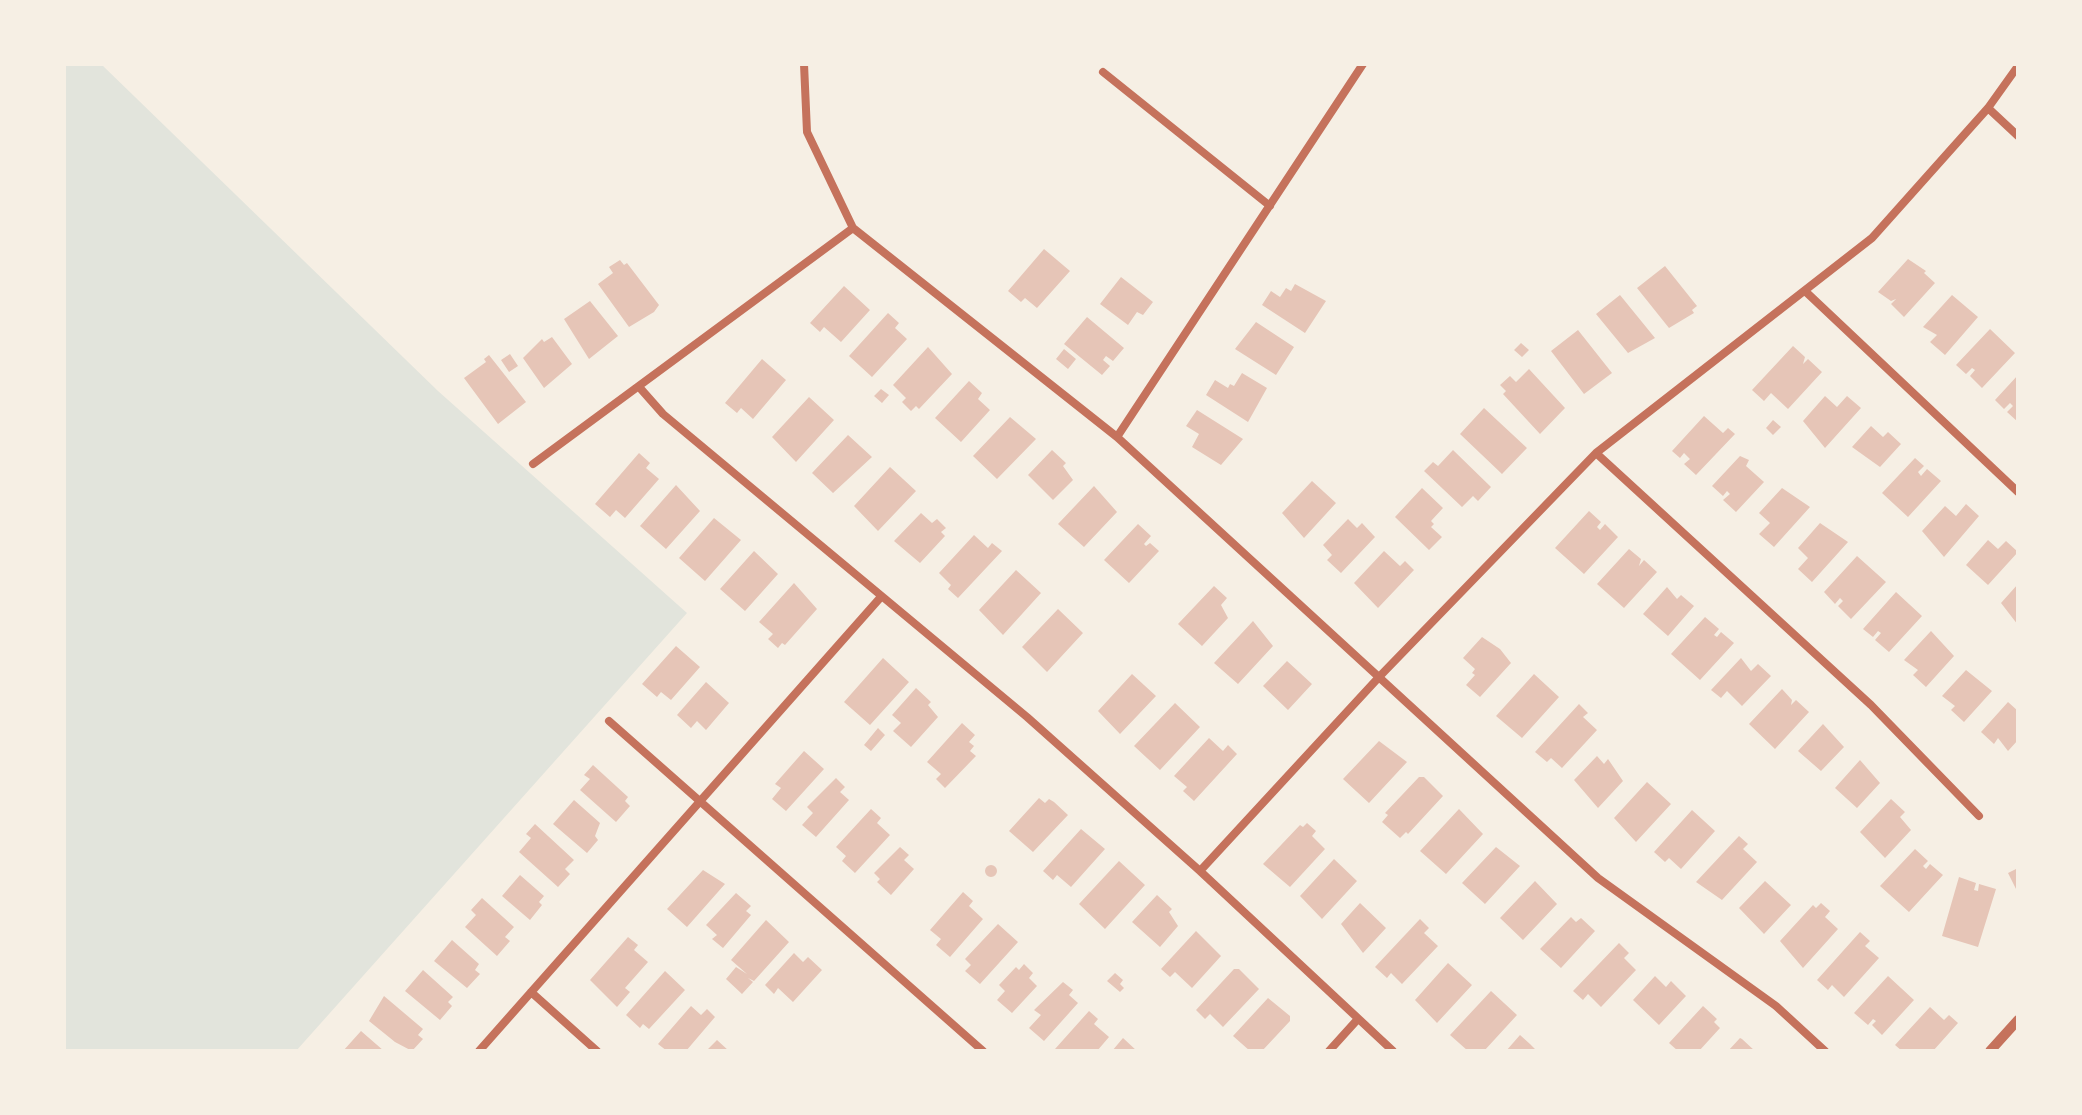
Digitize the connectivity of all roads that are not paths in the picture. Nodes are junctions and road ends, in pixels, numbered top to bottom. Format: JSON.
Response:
{"nodes":[{"id":1,"x":804,"y":64,"type":"edge"},
{"id":2,"x":1363,"y":64,"type":"edge"},
{"id":3,"x":2018,"y":66,"type":"edge"},
{"id":4,"x":1103,"y":72,"type":"dead end"},
{"id":5,"x":1988,"y":108,"type":"junction"},
{"id":6,"x":2018,"y":136,"type":"edge"},
{"id":7,"x":1270,"y":206,"type":"junction"},
{"id":8,"x":853,"y":228,"type":"junction"},
{"id":9,"x":1805,"y":291,"type":"junction"},
{"id":10,"x":640,"y":388,"type":"junction"},
{"id":11,"x":1117,"y":437,"type":"junction"},
{"id":12,"x":1596,"y":453,"type":"junction"},
{"id":13,"x":533,"y":464,"type":"dead end"},
{"id":14,"x":2018,"y":492,"type":"edge"},
{"id":15,"x":880,"y":598,"type":"junction"},
{"id":16,"x":1380,"y":676,"type":"junction"},
{"id":17,"x":609,"y":721,"type":"dead end"},
{"id":18,"x":702,"y":802,"type":"junction"},
{"id":19,"x":1979,"y":816,"type":"dead end"},
{"id":20,"x":1200,"y":871,"type":"junction"},
{"id":21,"x":531,"y":992,"type":"junction"},
{"id":22,"x":1357,"y":1020,"type":"junction"},
{"id":23,"x":2018,"y":1020,"type":"edge"},
{"id":24,"x":479,"y":1051,"type":"edge"},
{"id":25,"x":597,"y":1051,"type":"edge"},
{"id":26,"x":983,"y":1051,"type":"edge"},
{"id":27,"x":1329,"y":1051,"type":"edge"},
{"id":28,"x":1393,"y":1051,"type":"edge"},
{"id":29,"x":1825,"y":1051,"type":"edge"},
{"id":30,"x":1990,"y":1051,"type":"edge"}],
"edges":[{"from":1,"to":8,"type":"street"},
{"from":2,"to":7,"type":"street"},
{"from":3,"to":5,"type":"street"},
{"from":4,"to":7,"type":"street"},
{"from":5,"to":6,"type":"street"},
{"from":5,"to":9,"type":"street"},
{"from":7,"to":11,"type":"street"},
{"from":8,"to":10,"type":"street"},
{"from":8,"to":11,"type":"street"},
{"from":9,"to":12,"type":"street"},
{"from":9,"to":14,"type":"street"},
{"from":10,"to":13,"type":"street"},
{"from":10,"to":15,"type":"street"},
{"from":11,"to":16,"type":"street"},
{"from":12,"to":16,"type":"street"},
{"from":12,"to":19,"type":"street"},
{"from":15,"to":18,"type":"street"},
{"from":15,"to":20,"type":"street"},
{"from":16,"to":20,"type":"street"},
{"from":16,"to":29,"type":"street"},
{"from":17,"to":18,"type":"street"},
{"from":18,"to":21,"type":"street"},
{"from":18,"to":26,"type":"street"},
{"from":20,"to":22,"type":"street"},
{"from":21,"to":24,"type":"street"},
{"from":21,"to":25,"type":"street"},
{"from":22,"to":27,"type":"street"},
{"from":22,"to":28,"type":"street"},
{"from":23,"to":30,"type":"street"}]}
